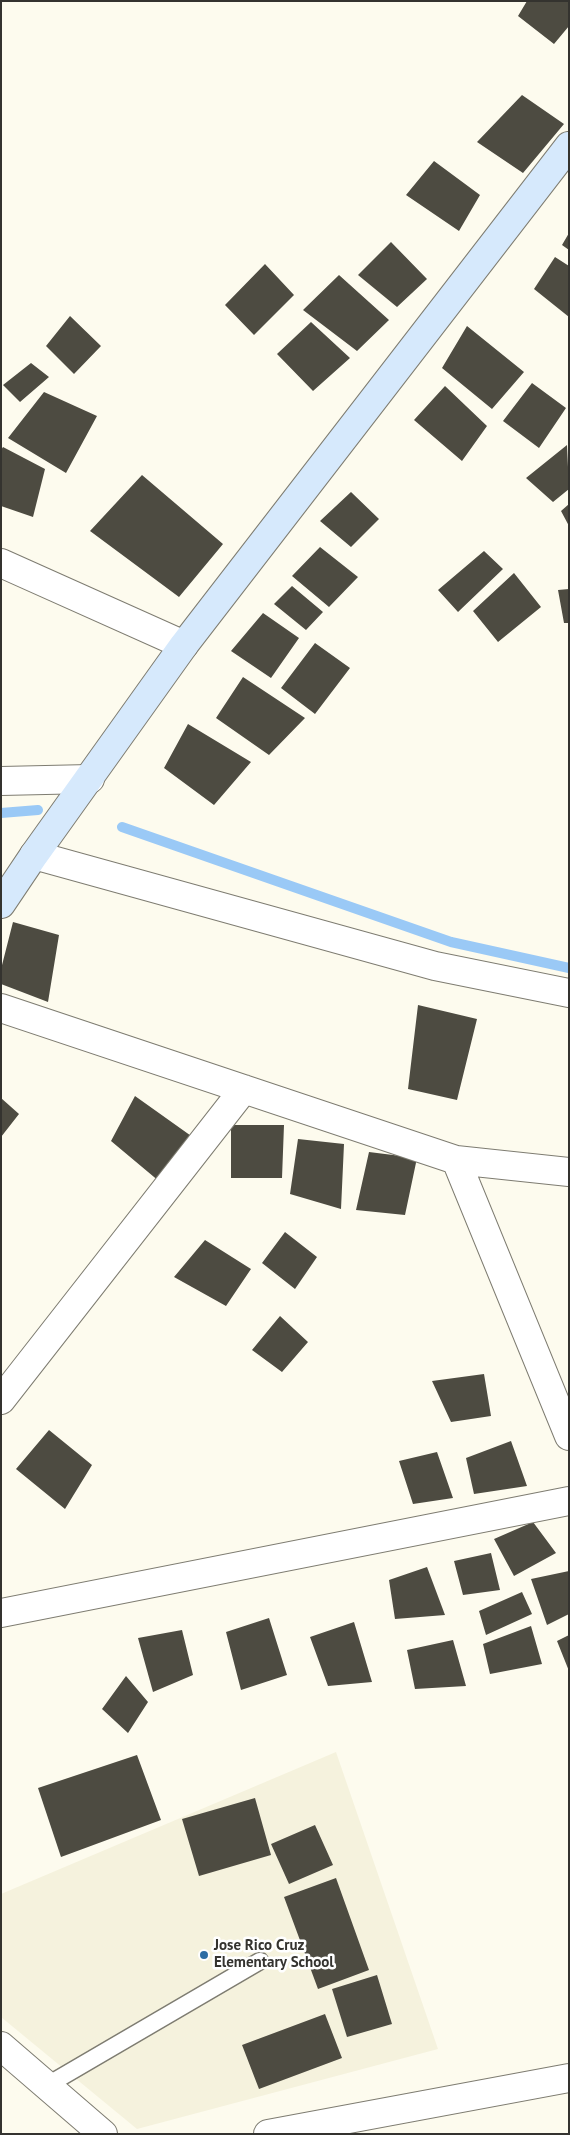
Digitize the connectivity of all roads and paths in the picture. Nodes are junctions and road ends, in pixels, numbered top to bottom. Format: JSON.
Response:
{"nodes":[{"id":1,"x":569,"y":146,"type":"edge"},
{"id":2,"x":1,"y":563,"type":"edge"},
{"id":3,"x":184,"y":645,"type":"junction"},
{"id":4,"x":90,"y":779,"type":"junction"},
{"id":5,"x":1,"y":781,"type":"edge"},
{"id":6,"x":34,"y":855,"type":"junction"},
{"id":7,"x":1,"y":904,"type":"edge"},
{"id":8,"x":569,"y":993,"type":"edge"},
{"id":9,"x":1,"y":1008,"type":"edge"},
{"id":10,"x":244,"y":1089,"type":"junction"},
{"id":11,"x":456,"y":1160,"type":"junction"},
{"id":12,"x":569,"y":1172,"type":"edge"},
{"id":13,"x":1,"y":1400,"type":"edge"},
{"id":14,"x":569,"y":1436,"type":"edge"},
{"id":15,"x":569,"y":1501,"type":"edge"},
{"id":16,"x":1,"y":1613,"type":"edge"},
{"id":17,"x":260,"y":1961,"type":"dead end"},
{"id":18,"x":1,"y":2046,"type":"edge"},
{"id":19,"x":569,"y":2078,"type":"edge"},
{"id":20,"x":46,"y":2086,"type":"junction"},
{"id":21,"x":103,"y":2134,"type":"edge"},
{"id":22,"x":268,"y":2134,"type":"edge"}],
"edges":[{"from":1,"to":3,"type":"main road"},
{"from":2,"to":3,"type":"street"},
{"from":3,"to":4,"type":"main road"},
{"from":4,"to":5,"type":"street"},
{"from":4,"to":6,"type":"main road"},
{"from":6,"to":7,"type":"main road"},
{"from":6,"to":8,"type":"street"},
{"from":9,"to":10,"type":"street"},
{"from":10,"to":11,"type":"street"},
{"from":10,"to":13,"type":"street"},
{"from":11,"to":12,"type":"street"},
{"from":11,"to":14,"type":"street"},
{"from":15,"to":16,"type":"street"},
{"from":17,"to":20,"type":"lane"},
{"from":18,"to":20,"type":"street"},
{"from":19,"to":22,"type":"street"},
{"from":20,"to":21,"type":"street"}]}
